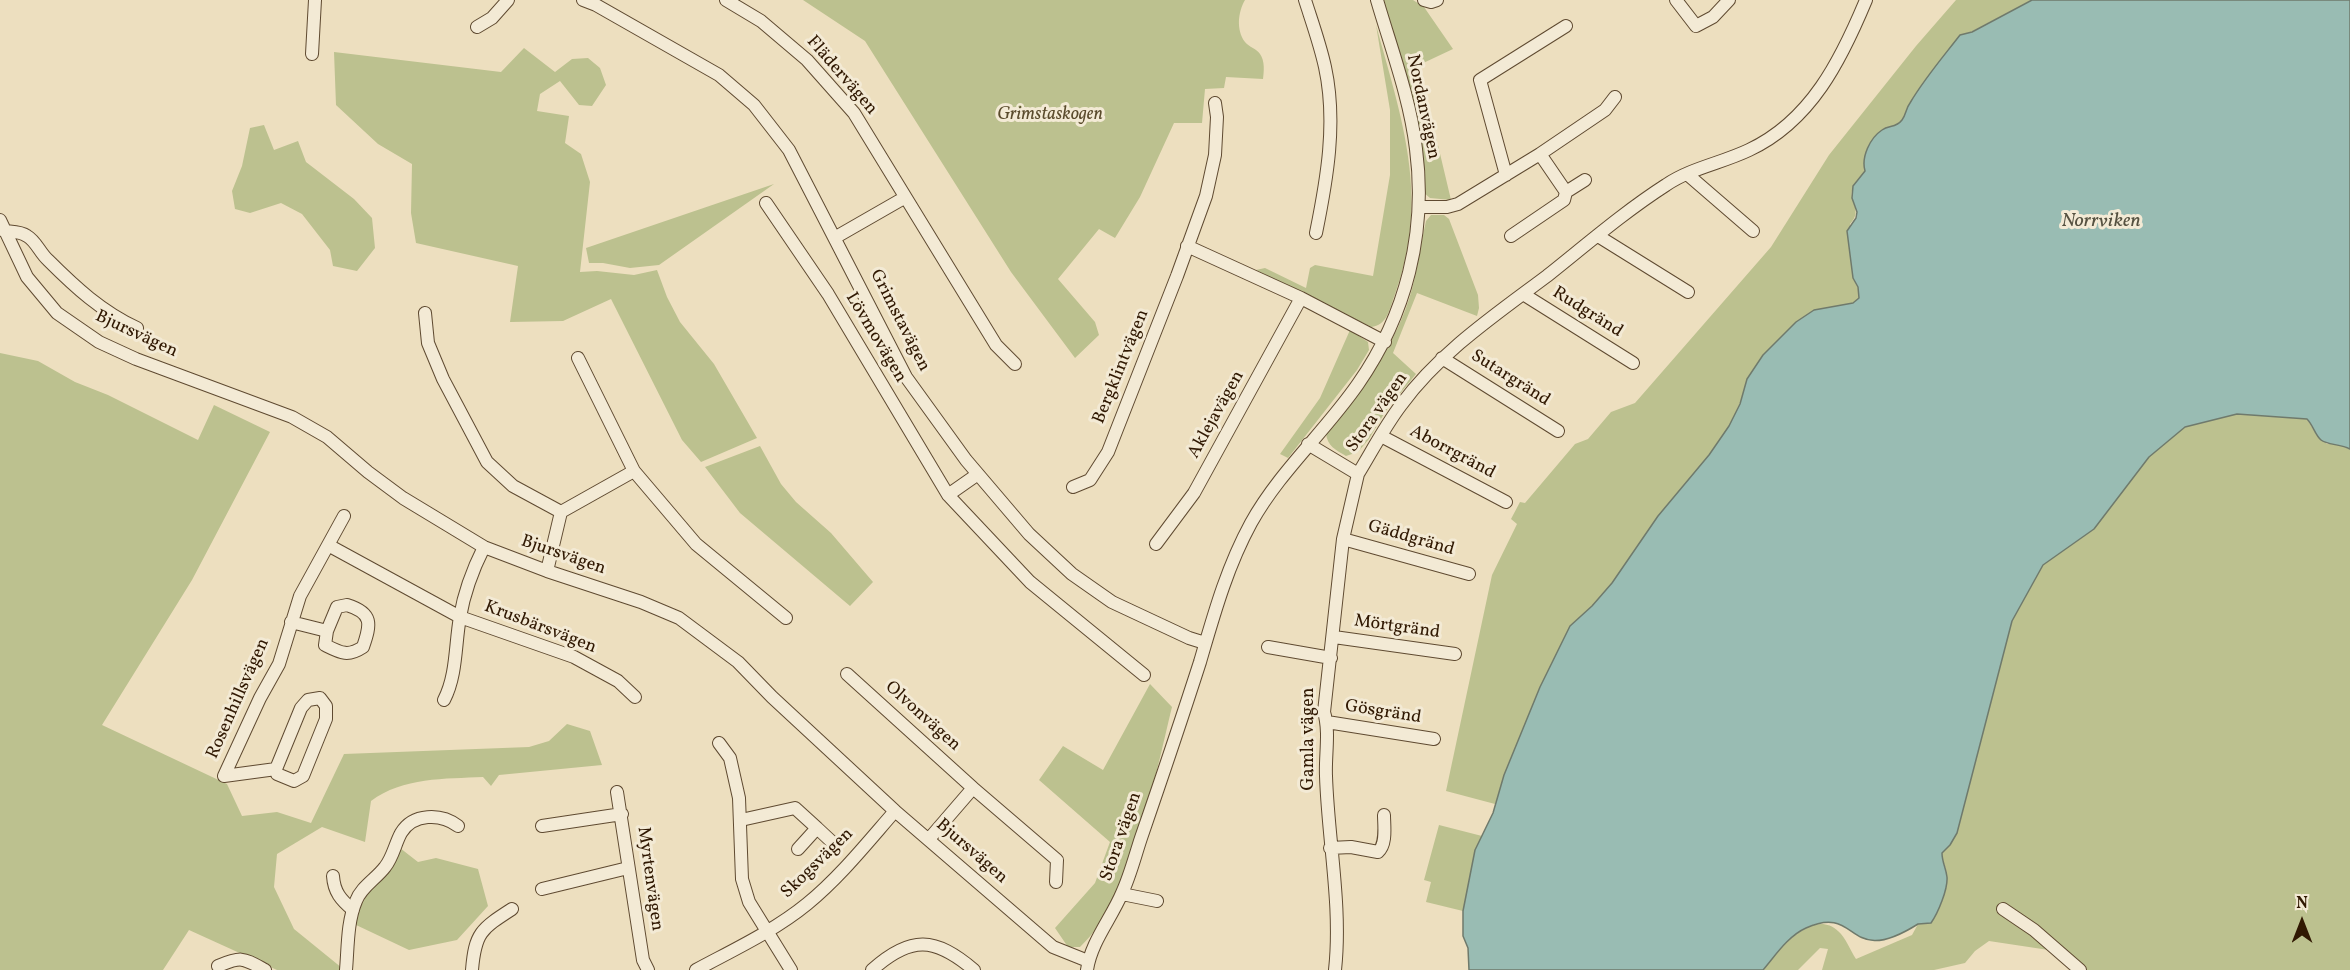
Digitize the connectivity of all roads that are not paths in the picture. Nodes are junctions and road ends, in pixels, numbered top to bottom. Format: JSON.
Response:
{"nodes":[{"id":1,"x":315,"y":0,"type":"edge"},
{"id":2,"x":508,"y":0,"type":"edge"},
{"id":3,"x":583,"y":0,"type":"edge"},
{"id":4,"x":726,"y":0,"type":"edge"},
{"id":5,"x":1305,"y":0,"type":"edge"},
{"id":6,"x":1377,"y":0,"type":"edge"},
{"id":7,"x":1424,"y":0,"type":"edge"},
{"id":8,"x":1437,"y":0,"type":"edge"},
{"id":9,"x":1676,"y":0,"type":"edge"},
{"id":10,"x":1729,"y":0,"type":"edge"},
{"id":11,"x":1866,"y":0,"type":"edge"},
{"id":12,"x":1566,"y":26,"type":"dead end"},
{"id":13,"x":477,"y":27,"type":"dead end"},
{"id":14,"x":312,"y":54,"type":"dead end"},
{"id":15,"x":1615,"y":97,"type":"dead end"},
{"id":16,"x":1215,"y":103,"type":"dead end"},
{"id":17,"x":1540,"y":154,"type":"junction"},
{"id":18,"x":1687,"y":174,"type":"junction"},
{"id":19,"x":1506,"y":175,"type":"junction"},
{"id":20,"x":1586,"y":180,"type":"dead end"},
{"id":21,"x":1566,"y":192,"type":"junction"},
{"id":22,"x":904,"y":198,"type":"junction"},
{"id":23,"x":766,"y":203,"type":"dead end"},
{"id":24,"x":1420,"y":207,"type":"junction"},
{"id":25,"x":2,"y":226,"type":"edge"},
{"id":26,"x":1753,"y":231,"type":"dead end"},
{"id":27,"x":1316,"y":233,"type":"dead end"},
{"id":28,"x":1511,"y":236,"type":"dead end"},
{"id":29,"x":1598,"y":236,"type":"junction"},
{"id":30,"x":836,"y":237,"type":"junction"},
{"id":31,"x":1188,"y":246,"type":"junction"},
{"id":32,"x":1688,"y":292,"type":"dead end"},
{"id":33,"x":1523,"y":294,"type":"junction"},
{"id":34,"x":1301,"y":298,"type":"junction"},
{"id":35,"x":425,"y":313,"type":"dead end"},
{"id":36,"x":137,"y":328,"type":"dead end"},
{"id":37,"x":1385,"y":342,"type":"junction"},
{"id":38,"x":578,"y":358,"type":"dead end"},
{"id":39,"x":1442,"y":358,"type":"junction"},
{"id":40,"x":1633,"y":363,"type":"dead end"},
{"id":41,"x":1015,"y":364,"type":"dead end"},
{"id":42,"x":1558,"y":431,"type":"dead end"},
{"id":43,"x":1381,"y":436,"type":"junction"},
{"id":44,"x":1308,"y":444,"type":"junction"},
{"id":45,"x":634,"y":471,"type":"junction"},
{"id":46,"x":978,"y":474,"type":"junction"},
{"id":47,"x":1358,"y":474,"type":"junction"},
{"id":48,"x":1073,"y":487,"type":"dead end"},
{"id":49,"x":948,"y":495,"type":"junction"},
{"id":50,"x":1506,"y":502,"type":"dead end"},
{"id":51,"x":561,"y":512,"type":"junction"},
{"id":52,"x":344,"y":516,"type":"dead end"},
{"id":53,"x":1343,"y":539,"type":"junction"},
{"id":54,"x":1156,"y":544,"type":"dead end"},
{"id":55,"x":328,"y":545,"type":"junction"},
{"id":56,"x":484,"y":547,"type":"junction"},
{"id":57,"x":547,"y":571,"type":"junction"},
{"id":58,"x":1469,"y":574,"type":"dead end"},
{"id":59,"x":460,"y":617,"type":"junction"},
{"id":60,"x":786,"y":618,"type":"dead end"},
{"id":61,"x":291,"y":622,"type":"junction"},
{"id":62,"x":327,"y":631,"type":"dead end"},
{"id":63,"x":1334,"y":637,"type":"junction"},
{"id":64,"x":1205,"y":643,"type":"junction"},
{"id":65,"x":1268,"y":647,"type":"dead end"},
{"id":66,"x":1455,"y":654,"type":"dead end"},
{"id":67,"x":1331,"y":658,"type":"junction"},
{"id":68,"x":848,"y":674,"type":"dead end"},
{"id":69,"x":1144,"y":675,"type":"dead end"},
{"id":70,"x":635,"y":697,"type":"dead end"},
{"id":71,"x":444,"y":700,"type":"dead end"},
{"id":72,"x":1327,"y":722,"type":"junction"},
{"id":73,"x":1434,"y":739,"type":"dead end"},
{"id":74,"x":719,"y":743,"type":"dead end"},
{"id":75,"x":276,"y":769,"type":"junction"},
{"id":76,"x":973,"y":788,"type":"junction"},
{"id":77,"x":617,"y":792,"type":"dead end"},
{"id":78,"x":895,"y":811,"type":"junction"},
{"id":79,"x":622,"y":814,"type":"junction"},
{"id":80,"x":1384,"y":815,"type":"dead end"},
{"id":81,"x":741,"y":820,"type":"junction"},
{"id":82,"x":458,"y":826,"type":"dead end"},
{"id":83,"x":542,"y":826,"type":"dead end"},
{"id":84,"x":817,"y":828,"type":"junction"},
{"id":85,"x":929,"y":839,"type":"junction"},
{"id":86,"x":832,"y":842,"type":"dead end"},
{"id":87,"x":1330,"y":848,"type":"junction"},
{"id":88,"x":798,"y":849,"type":"dead end"},
{"id":89,"x":628,"y":868,"type":"junction"},
{"id":90,"x":333,"y":876,"type":"dead end"},
{"id":91,"x":1056,"y":882,"type":"dead end"},
{"id":92,"x":542,"y":889,"type":"dead end"},
{"id":93,"x":1122,"y":894,"type":"junction"},
{"id":94,"x":1157,"y":901,"type":"dead end"},
{"id":95,"x":512,"y":909,"type":"dead end"},
{"id":96,"x":2003,"y":909,"type":"dead end"},
{"id":97,"x":353,"y":910,"type":"junction"},
{"id":98,"x":766,"y":931,"type":"junction"},
{"id":99,"x":1088,"y":965,"type":"edge"},
{"id":100,"x":218,"y":966,"type":"dead end"},
{"id":101,"x":265,"y":970,"type":"edge"},
{"id":102,"x":346,"y":970,"type":"edge"},
{"id":103,"x":472,"y":970,"type":"edge"},
{"id":104,"x":648,"y":970,"type":"edge"},
{"id":105,"x":696,"y":970,"type":"edge"},
{"id":106,"x":792,"y":970,"type":"edge"},
{"id":107,"x":872,"y":970,"type":"edge"},
{"id":108,"x":974,"y":970,"type":"edge"},
{"id":109,"x":1335,"y":970,"type":"edge"},
{"id":110,"x":2080,"y":970,"type":"edge"}],
"edges":[{"from":1,"to":14,"type":"street"},
{"from":2,"to":13,"type":"street"},
{"from":3,"to":30,"type":"street","name":"Grimstavägen"},
{"from":4,"to":22,"type":"street","name":"Flädervägen"},
{"from":5,"to":27,"type":"street"},
{"from":6,"to":24,"type":"street","name":"Nordanvägen"},
{"from":7,"to":8,"type":"street"},
{"from":9,"to":10,"type":"street"},
{"from":11,"to":18,"type":"street","name":"Stora vägen"},
{"from":12,"to":19,"type":"street"},
{"from":15,"to":17,"type":"street"},
{"from":16,"to":31,"type":"street","name":"Bergklintvägen"},
{"from":17,"to":19,"type":"street"},
{"from":17,"to":21,"type":"street"},
{"from":18,"to":26,"type":"street"},
{"from":18,"to":29,"type":"street","name":"Stora vägen"},
{"from":19,"to":24,"type":"street"},
{"from":20,"to":21,"type":"street"},
{"from":21,"to":28,"type":"street"},
{"from":22,"to":30,"type":"street"},
{"from":22,"to":41,"type":"street","name":"Flädervägen"},
{"from":23,"to":49,"type":"street","name":"Lövmovägen"},
{"from":24,"to":37,"type":"street","name":"Nordanvägen"},
{"from":25,"to":36,"type":"street","name":"Bjursvägen"},
{"from":25,"to":56,"type":"street","name":"Bjursvägen"},
{"from":29,"to":32,"type":"street"},
{"from":29,"to":33,"type":"street","name":"Stora vägen"},
{"from":30,"to":46,"type":"street","name":"Grimstavägen"},
{"from":31,"to":34,"type":"street"},
{"from":31,"to":48,"type":"street","name":"Bergklintvägen"},
{"from":33,"to":39,"type":"street","name":"Stora vägen"},
{"from":33,"to":40,"type":"street","name":"Rudgränd"},
{"from":34,"to":37,"type":"street"},
{"from":34,"to":54,"type":"street","name":"Aklejavägen"},
{"from":35,"to":51,"type":"street"},
{"from":37,"to":44,"type":"street","name":"Nordanvägen"},
{"from":38,"to":45,"type":"street"},
{"from":39,"to":42,"type":"street","name":"Sutargränd"},
{"from":39,"to":43,"type":"street","name":"Stora vägen"},
{"from":43,"to":47,"type":"street","name":"Stora vägen"},
{"from":43,"to":50,"type":"street","name":"Aborrgränd"},
{"from":44,"to":47,"type":"street","name":"Stora vägen"},
{"from":44,"to":64,"type":"street","name":"Stora vägen"},
{"from":45,"to":51,"type":"street"},
{"from":45,"to":60,"type":"street"},
{"from":46,"to":49,"type":"street"},
{"from":46,"to":64,"type":"street","name":"Grimstavägen"},
{"from":47,"to":53,"type":"street","name":"Gamla vägen"},
{"from":49,"to":69,"type":"street","name":"Lövmovägen"},
{"from":51,"to":57,"type":"street"},
{"from":52,"to":55,"type":"street","name":"Rosenhillsvägen"},
{"from":53,"to":58,"type":"street","name":"Gäddgränd"},
{"from":53,"to":63,"type":"street","name":"Gamla vägen"},
{"from":55,"to":59,"type":"street"},
{"from":55,"to":61,"type":"street","name":"Rosenhillsvägen"},
{"from":56,"to":57,"type":"street","name":"Bjursvägen"},
{"from":56,"to":59,"type":"street"},
{"from":57,"to":78,"type":"street","name":"Bjursvägen"},
{"from":59,"to":70,"type":"street","name":"Krusbärsvägen"},
{"from":59,"to":71,"type":"street"},
{"from":61,"to":62,"type":"street"},
{"from":61,"to":75,"type":"street","name":"Rosenhillsvägen"},
{"from":63,"to":66,"type":"street","name":"Mörtgränd"},
{"from":63,"to":67,"type":"street","name":"Gamla vägen"},
{"from":64,"to":93,"type":"street","name":"Stora vägen"},
{"from":65,"to":67,"type":"street"},
{"from":67,"to":72,"type":"street","name":"Gamla vägen"},
{"from":68,"to":76,"type":"street","name":"Olvonvägen"},
{"from":72,"to":73,"type":"street","name":"Gösgränd"},
{"from":72,"to":87,"type":"street","name":"Gamla vägen"},
{"from":74,"to":81,"type":"street"},
{"from":75,"to":75,"type":"street","name":"Rosenhillsvägen"},
{"from":76,"to":85,"type":"street"},
{"from":76,"to":91,"type":"street","name":"Olvonvägen"},
{"from":77,"to":79,"type":"street","name":"Myrtenvägen"},
{"from":78,"to":85,"type":"street","name":"Bjursvägen"},
{"from":78,"to":98,"type":"street","name":"Skogsvägen"},
{"from":79,"to":83,"type":"street"},
{"from":79,"to":89,"type":"street","name":"Myrtenvägen"},
{"from":80,"to":87,"type":"street"},
{"from":81,"to":84,"type":"street"},
{"from":81,"to":98,"type":"street"},
{"from":82,"to":97,"type":"street"},
{"from":84,"to":86,"type":"street"},
{"from":84,"to":88,"type":"street"},
{"from":85,"to":99,"type":"street","name":"Bjursvägen"},
{"from":87,"to":109,"type":"street","name":"Gamla vägen"},
{"from":89,"to":92,"type":"street"},
{"from":89,"to":104,"type":"street","name":"Myrtenvägen"},
{"from":90,"to":97,"type":"street"},
{"from":93,"to":94,"type":"street"},
{"from":93,"to":99,"type":"street","name":"Stora vägen"},
{"from":95,"to":103,"type":"street"},
{"from":96,"to":110,"type":"street"},
{"from":97,"to":102,"type":"street"},
{"from":98,"to":105,"type":"street","name":"Skogsvägen"},
{"from":98,"to":106,"type":"street"},
{"from":100,"to":101,"type":"street"},
{"from":107,"to":108,"type":"street"}]}
